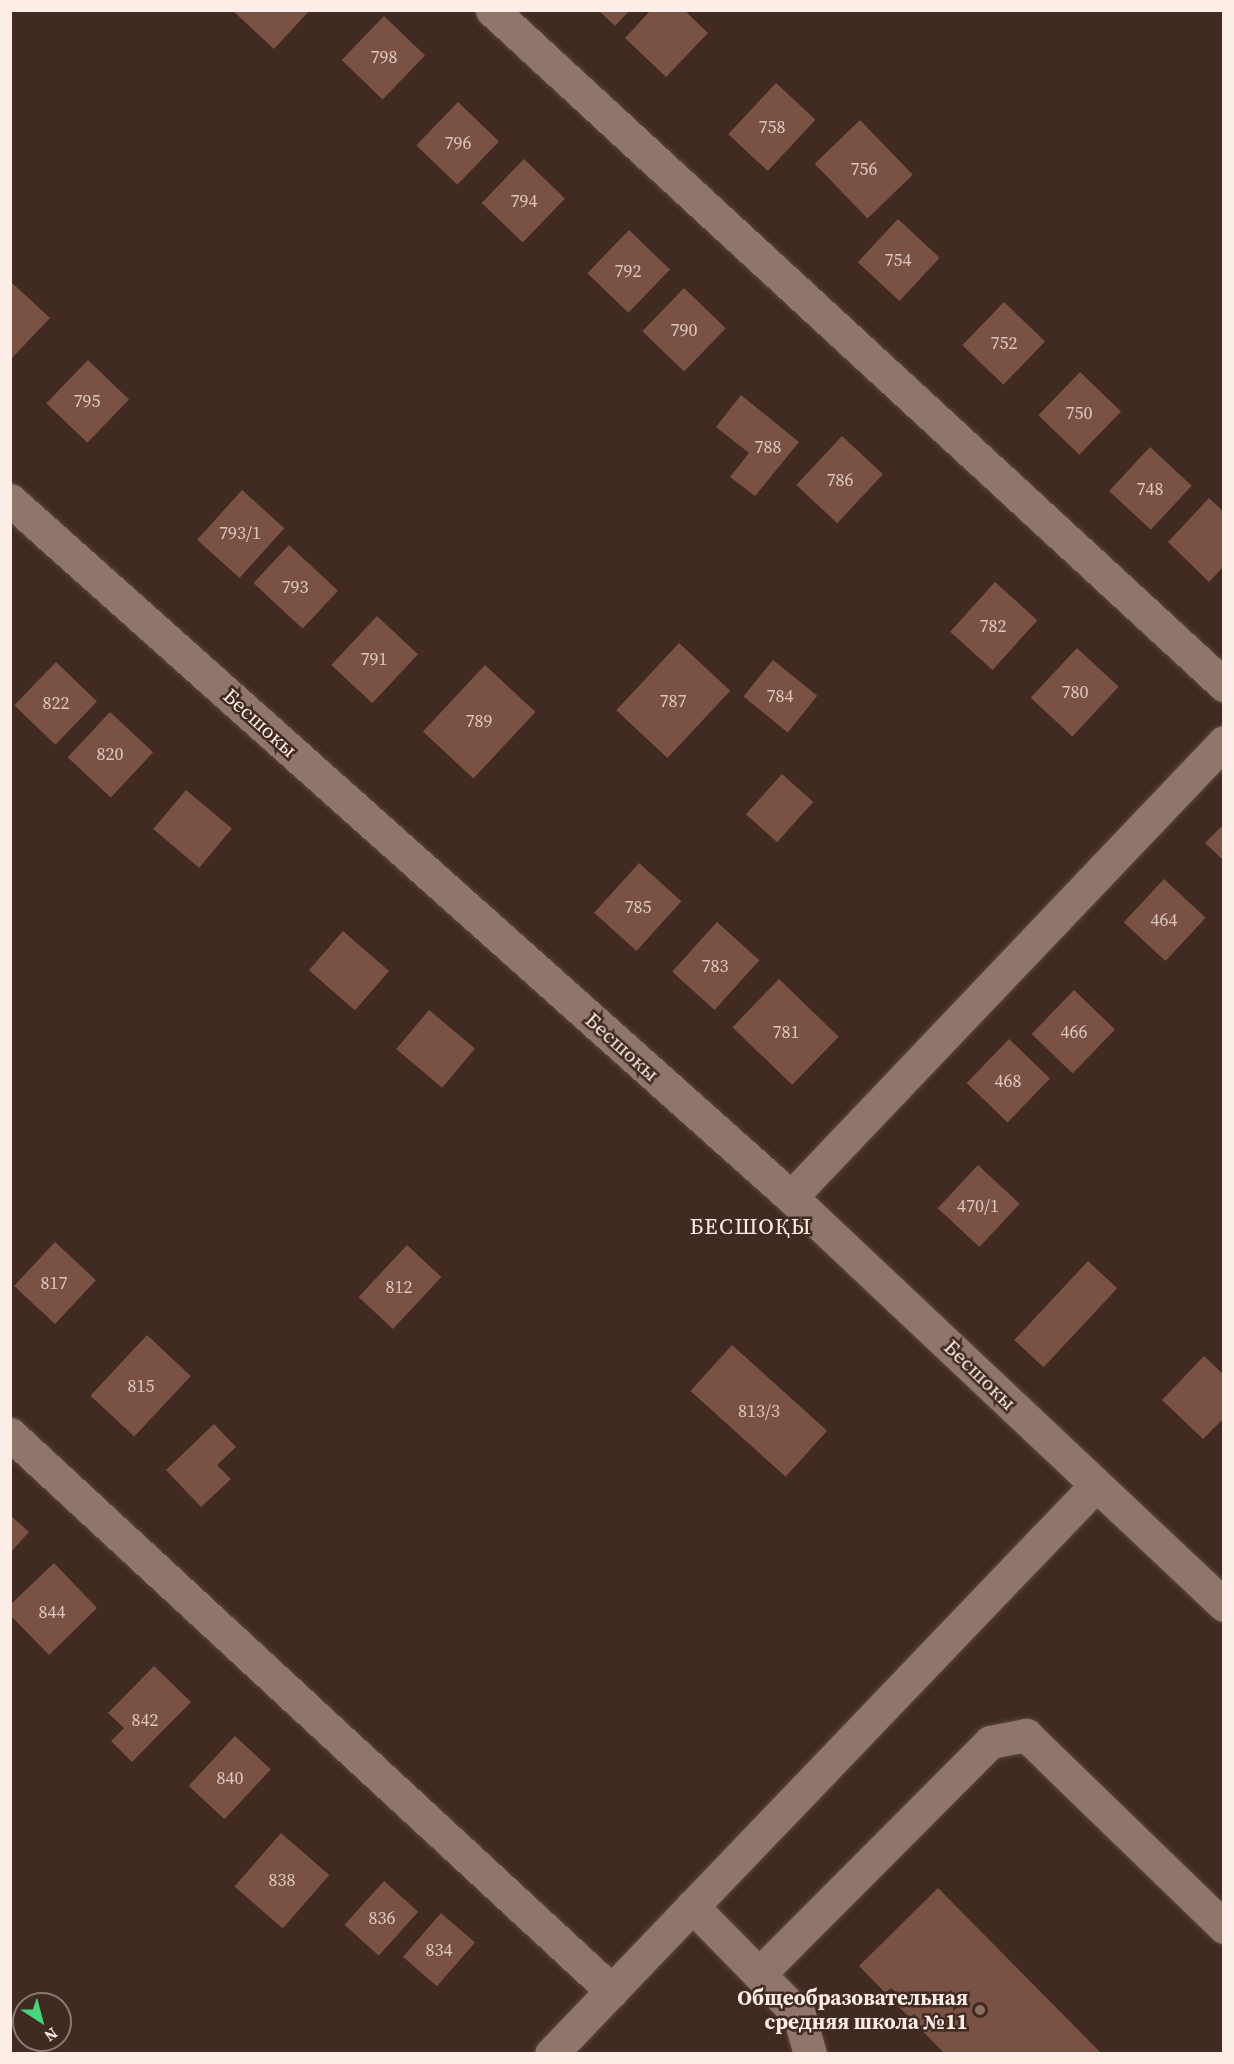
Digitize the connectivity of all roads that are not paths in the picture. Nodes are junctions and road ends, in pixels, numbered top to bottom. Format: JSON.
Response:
{"nodes":[{"id":1,"x":492,"y":10,"type":"edge"},
{"id":2,"x":10,"y":500,"type":"edge"},
{"id":3,"x":1224,"y":686,"type":"edge"},
{"id":4,"x":1224,"y":742,"type":"edge"},
{"id":5,"x":791,"y":1197,"type":"junction"},
{"id":6,"x":10,"y":1434,"type":"edge"},
{"id":7,"x":1095,"y":1486,"type":"junction"},
{"id":8,"x":1224,"y":1605,"type":"edge"},
{"id":9,"x":692,"y":1906,"type":"junction"},
{"id":10,"x":1224,"y":1927,"type":"edge"},
{"id":11,"x":759,"y":1974,"type":"junction"},
{"id":12,"x":612,"y":1991,"type":"junction"},
{"id":13,"x":551,"y":2054,"type":"edge"},
{"id":14,"x":810,"y":2054,"type":"edge"}],
"edges":[{"from":1,"to":3,"type":"street"},
{"from":2,"to":5,"type":"street","name":"Бесшокы"},
{"from":4,"to":5,"type":"street"},
{"from":5,"to":7,"type":"street","name":"Бесшокы"},
{"from":6,"to":12,"type":"street"},
{"from":7,"to":8,"type":"street","name":"Бесшокы"},
{"from":7,"to":9,"type":"street"},
{"from":9,"to":11,"type":"street"},
{"from":9,"to":12,"type":"street"},
{"from":10,"to":11,"type":"street"},
{"from":11,"to":14,"type":"street"},
{"from":12,"to":13,"type":"street"}]}
